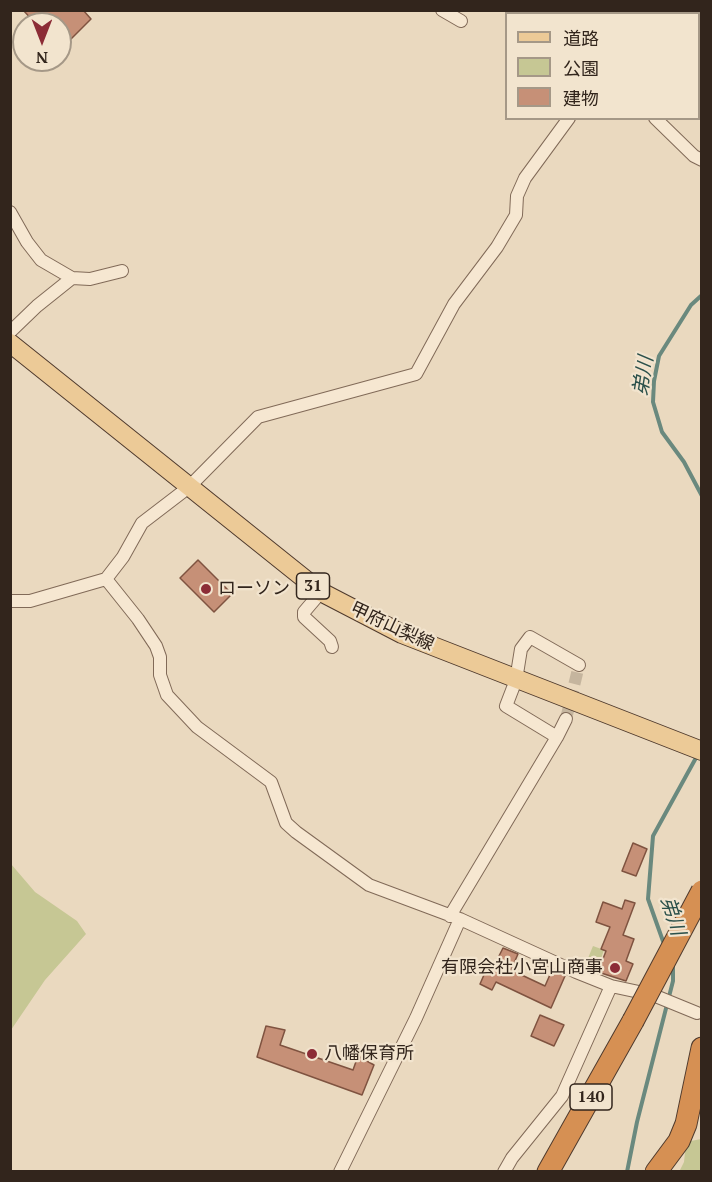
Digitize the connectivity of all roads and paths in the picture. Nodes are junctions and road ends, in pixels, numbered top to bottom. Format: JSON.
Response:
{"nodes":[{"id":1,"x":442,"y":10,"type":"edge"},
{"id":2,"x":461,"y":21,"type":"dead end"},
{"id":3,"x":568,"y":120,"type":"edge"},
{"id":4,"x":657,"y":120,"type":"edge"},
{"id":5,"x":702,"y":160,"type":"edge"},
{"id":6,"x":10,"y":213,"type":"edge"},
{"id":7,"x":122,"y":271,"type":"dead end"},
{"id":8,"x":72,"y":279,"type":"junction"},
{"id":9,"x":10,"y":332,"type":"edge"},
{"id":10,"x":10,"y":343,"type":"edge"},
{"id":11,"x":189,"y":487,"type":"junction"},
{"id":12,"x":106,"y":579,"type":"junction"},
{"id":13,"x":321,"y":592,"type":"junction"},
{"id":14,"x":10,"y":601,"type":"edge"},
{"id":15,"x":332,"y":647,"type":"dead end"},
{"id":16,"x":579,"y":665,"type":"dead end"},
{"id":17,"x":516,"y":680,"type":"junction"},
{"id":18,"x":566,"y":719,"type":"tunnel mouth"},
{"id":19,"x":557,"y":737,"type":"junction"},
{"id":20,"x":702,"y":751,"type":"edge"},
{"id":21,"x":702,"y":891,"type":"edge"},
{"id":22,"x":455,"y":918,"type":"junction"},
{"id":23,"x":612,"y":986,"type":"junction"},
{"id":24,"x":697,"y":1013,"type":"dead end"},
{"id":25,"x":702,"y":1048,"type":"edge"},
{"id":26,"x":340,"y":1172,"type":"edge"},
{"id":27,"x":504,"y":1172,"type":"edge"},
{"id":28,"x":548,"y":1172,"type":"edge"},
{"id":29,"x":656,"y":1172,"type":"edge"}],
"edges":[{"from":1,"to":2,"type":"street"},
{"from":3,"to":11,"type":"street"},
{"from":4,"to":5,"type":"street"},
{"from":6,"to":8,"type":"street"},
{"from":7,"to":8,"type":"street"},
{"from":8,"to":9,"type":"street"},
{"from":10,"to":11,"type":"main road","name":"甲府山梨線","number":"31"},
{"from":11,"to":12,"type":"street"},
{"from":11,"to":13,"type":"main road","name":"甲府山梨線","number":"31"},
{"from":12,"to":14,"type":"street"},
{"from":12,"to":22,"type":"street"},
{"from":13,"to":15,"type":"street"},
{"from":13,"to":17,"type":"main road","name":"甲府山梨線","number":"31"},
{"from":16,"to":17,"type":"street"},
{"from":17,"to":19,"type":"street"},
{"from":17,"to":20,"type":"main road","name":"甲府山梨線","number":"31"},
{"from":18,"to":19,"type":"street"},
{"from":19,"to":22,"type":"street"},
{"from":21,"to":28,"type":"highway","number":"140","bridge":true},
{"from":22,"to":23,"type":"street"},
{"from":22,"to":26,"type":"street"},
{"from":23,"to":24,"type":"street"},
{"from":23,"to":27,"type":"street"},
{"from":25,"to":29,"type":"highway"}]}
